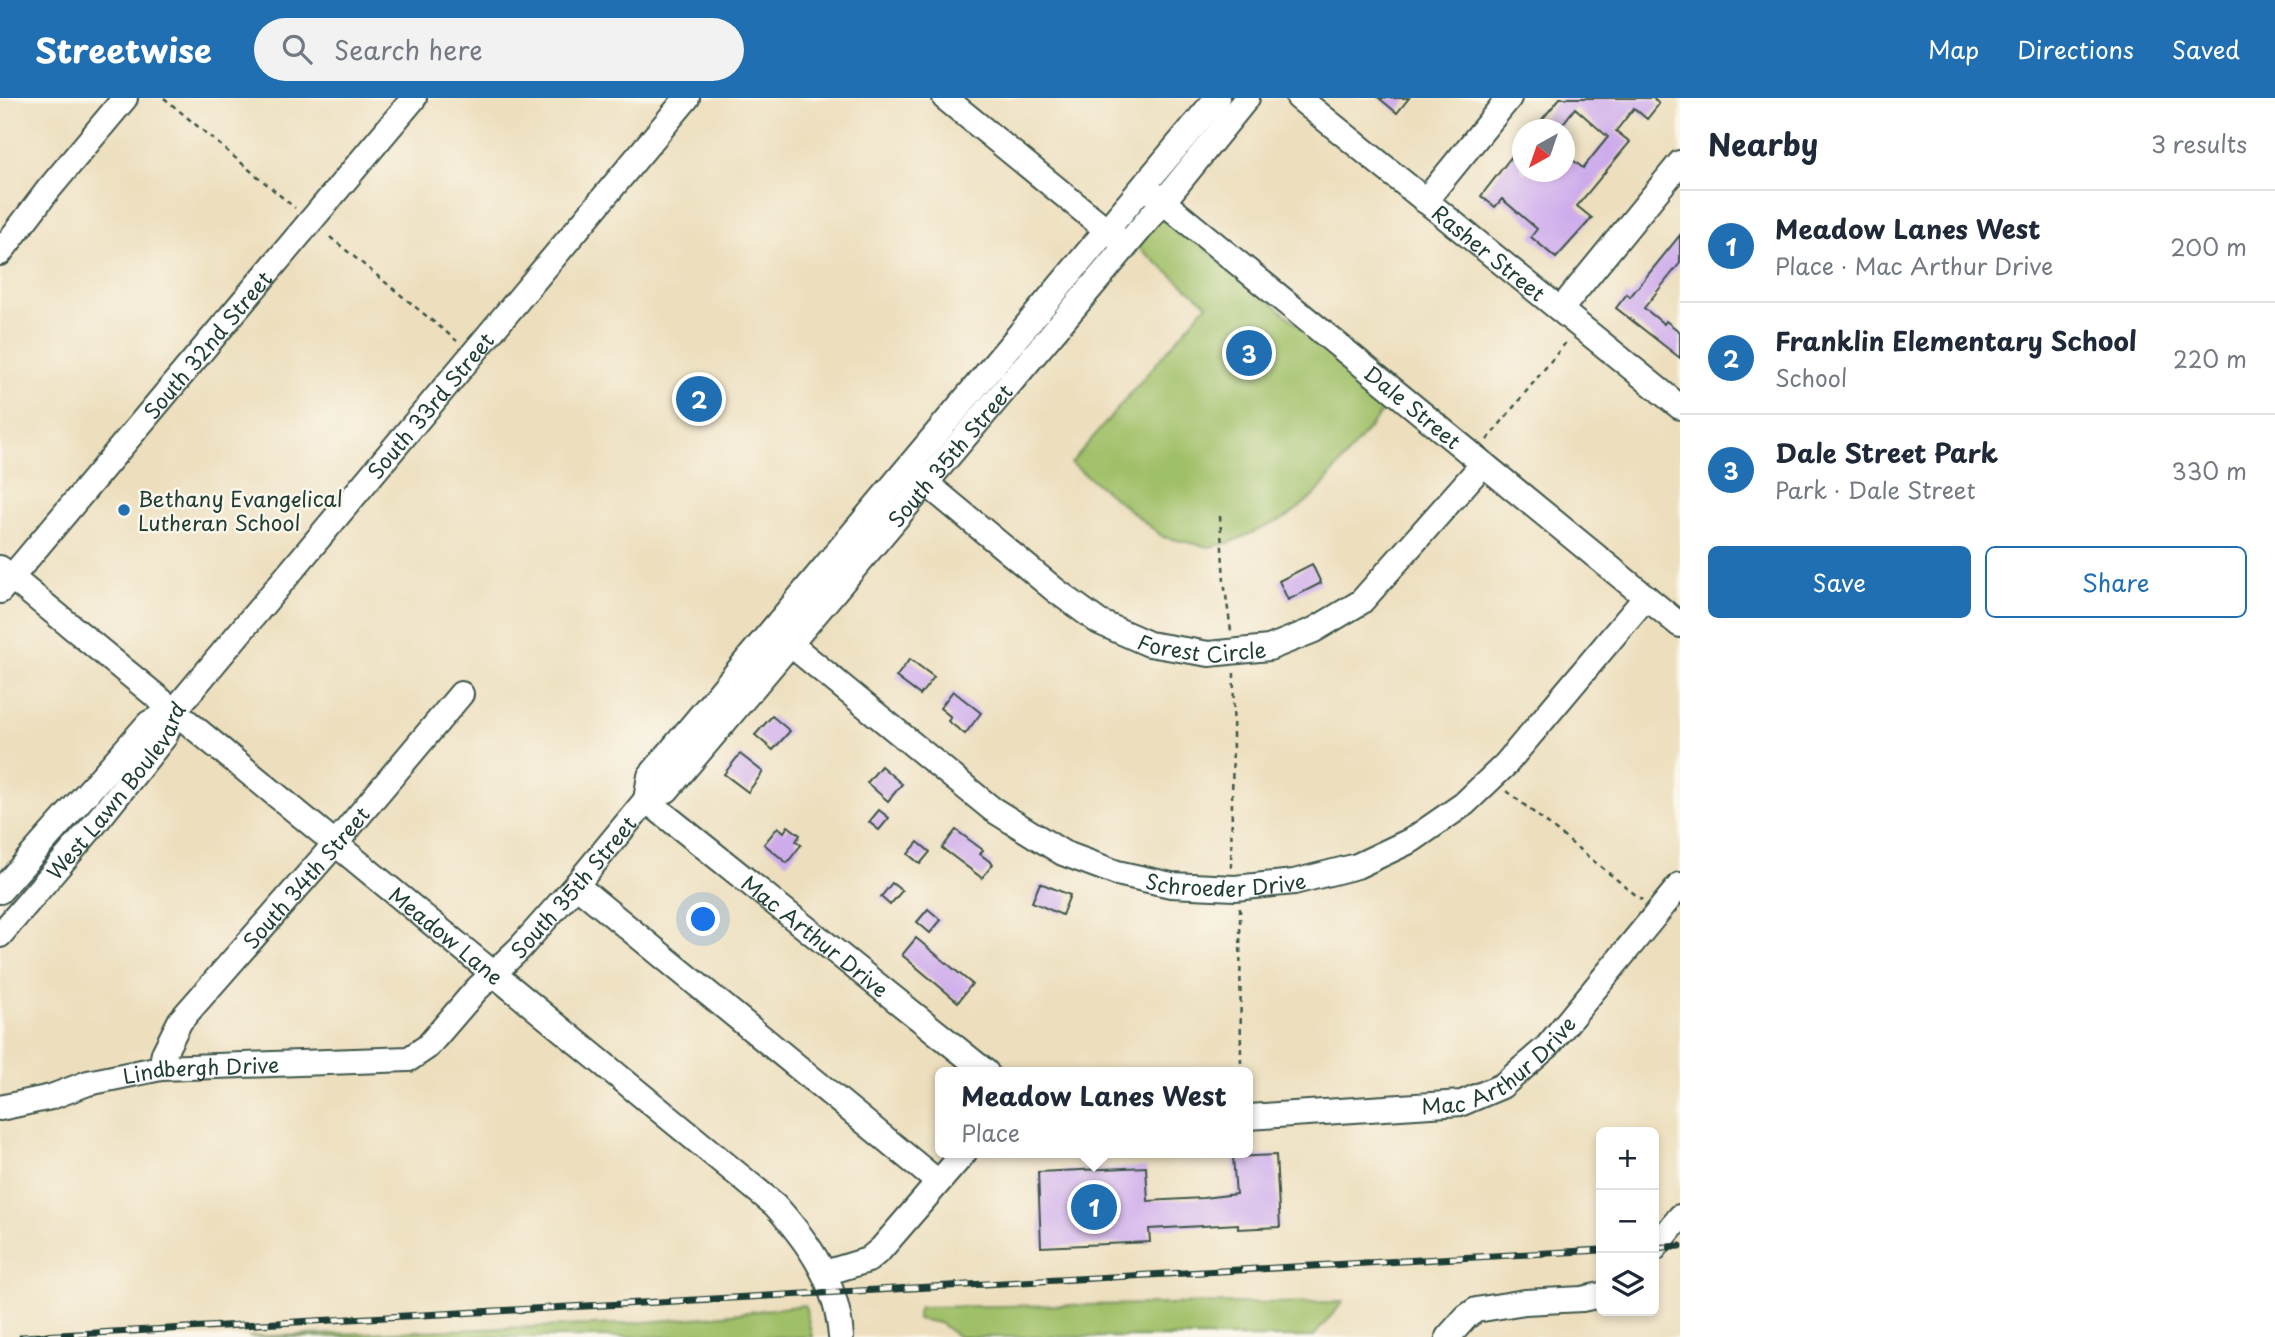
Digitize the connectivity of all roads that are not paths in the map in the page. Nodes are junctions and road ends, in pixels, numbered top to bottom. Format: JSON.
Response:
{"nodes":[{"id":1,"x":125,"y":98,"type":"edge"},
{"id":2,"x":414,"y":98,"type":"edge"},
{"id":3,"x":687,"y":98,"type":"edge"},
{"id":4,"x":1217,"y":98,"type":"edge"},
{"id":5,"x":1247,"y":98,"type":"edge"},
{"id":6,"x":1298,"y":98,"type":"edge"},
{"id":7,"x":1508,"y":98,"type":"edge"},
{"id":8,"x":950,"y":100,"type":"edge"},
{"id":9,"x":1680,"y":163,"type":"edge"},
{"id":10,"x":1153,"y":194,"type":"junction"},
{"id":11,"x":1425,"y":201,"type":"junction"},
{"id":12,"x":1116,"y":238,"type":"junction"},
{"id":13,"x":0,"y":253,"type":"edge"},
{"id":14,"x":1562,"y":309,"type":"junction"},
{"id":15,"x":1680,"y":407,"type":"edge"},
{"id":16,"x":1484,"y":453,"type":"junction"},
{"id":17,"x":917,"y":475,"type":"junction"},
{"id":18,"x":4,"y":579,"type":"edge"},
{"id":19,"x":1646,"y":597,"type":"junction"},
{"id":20,"x":1680,"y":625,"type":"edge"},
{"id":21,"x":782,"y":637,"type":"junction"},
{"id":22,"x":461,"y":694,"type":"dead end"},
{"id":23,"x":174,"y":711,"type":"junction"},
{"id":24,"x":646,"y":800,"type":"junction"},
{"id":25,"x":335,"y":844,"type":"junction"},
{"id":26,"x":576,"y":885,"type":"junction"},
{"id":27,"x":1680,"y":886,"type":"edge"},
{"id":28,"x":0,"y":891,"type":"edge"},
{"id":29,"x":0,"y":935,"type":"edge"},
{"id":30,"x":494,"y":974,"type":"junction"},
{"id":31,"x":409,"y":1059,"type":"joint"},
{"id":32,"x":980,"y":1067,"type":"edge"},
{"id":33,"x":162,"y":1068,"type":"junction"},
{"id":34,"x":0,"y":1108,"type":"edge"},
{"id":35,"x":1253,"y":1117,"type":"edge"},
{"id":36,"x":960,"y":1158,"type":"edge"},
{"id":37,"x":938,"y":1182,"type":"junction"},
{"id":38,"x":1680,"y":1217,"type":"edge"},
{"id":39,"x":1659,"y":1243,"type":"edge"},
{"id":40,"x":825,"y":1273,"type":"junction"},
{"id":41,"x":1596,"y":1296,"type":"edge"},
{"id":42,"x":841,"y":1337,"type":"edge"},
{"id":43,"x":1448,"y":1337,"type":"edge"}],
"edges":[{"from":1,"to":13,"type":"street"},
{"from":2,"to":18,"type":"street","name":"South 32nd Street"},
{"from":3,"to":23,"type":"street","name":"South 33rd Street"},
{"from":4,"to":10,"type":"street","name":"South 35th Street"},
{"from":5,"to":10,"type":"street","name":"South 35th Street"},
{"from":6,"to":11,"type":"street","name":"Rasher Street"},
{"from":7,"to":11,"type":"street"},
{"from":8,"to":12,"type":"street"},
{"from":9,"to":14,"type":"street"},
{"from":10,"to":12,"type":"street","name":"South 35th Street"},
{"from":10,"to":16,"type":"street","name":"Dale Street"},
{"from":11,"to":14,"type":"street","name":"Rasher Street"},
{"from":12,"to":17,"type":"street","name":"South 35th Street"},
{"from":14,"to":15,"type":"street","name":"Rasher Street"},
{"from":16,"to":17,"type":"street","name":"Forest Circle"},
{"from":16,"to":19,"type":"street","name":"Dale Street"},
{"from":17,"to":21,"type":"street","name":"South 35th Street"},
{"from":18,"to":23,"type":"street","name":"Meadow Lane"},
{"from":19,"to":20,"type":"street","name":"Dale Street"},
{"from":19,"to":21,"type":"street","name":"Schroeder Drive"},
{"from":21,"to":24,"type":"street","name":"South 35th Street"},
{"from":22,"to":25,"type":"street","name":"South 34th Street"},
{"from":23,"to":25,"type":"street","name":"Meadow Lane"},
{"from":23,"to":28,"type":"street","name":"West Lawn Boulevard"},
{"from":23,"to":29,"type":"street","name":"West Lawn Boulevard"},
{"from":24,"to":26,"type":"street","name":"South 35th Street"},
{"from":24,"to":32,"type":"street","name":"Mac Arthur Drive"},
{"from":25,"to":30,"type":"street","name":"Meadow Lane"},
{"from":25,"to":33,"type":"street","name":"South 34th Street"},
{"from":26,"to":30,"type":"street","name":"South 35th Street"},
{"from":26,"to":37,"type":"street"},
{"from":27,"to":35,"type":"street","name":"Mac Arthur Drive"},
{"from":30,"to":31,"type":"street","name":"South 35th Street"},
{"from":30,"to":40,"type":"street","name":"Meadow Lane"},
{"from":31,"to":33,"type":"street","name":"Lindbergh Drive"},
{"from":33,"to":34,"type":"street","name":"Lindbergh Drive"},
{"from":36,"to":37,"type":"street"},
{"from":37,"to":40,"type":"street"},
{"from":38,"to":39,"type":"street"},
{"from":40,"to":42,"type":"street","name":"Meadow Lane"},
{"from":41,"to":43,"type":"street"}]}
